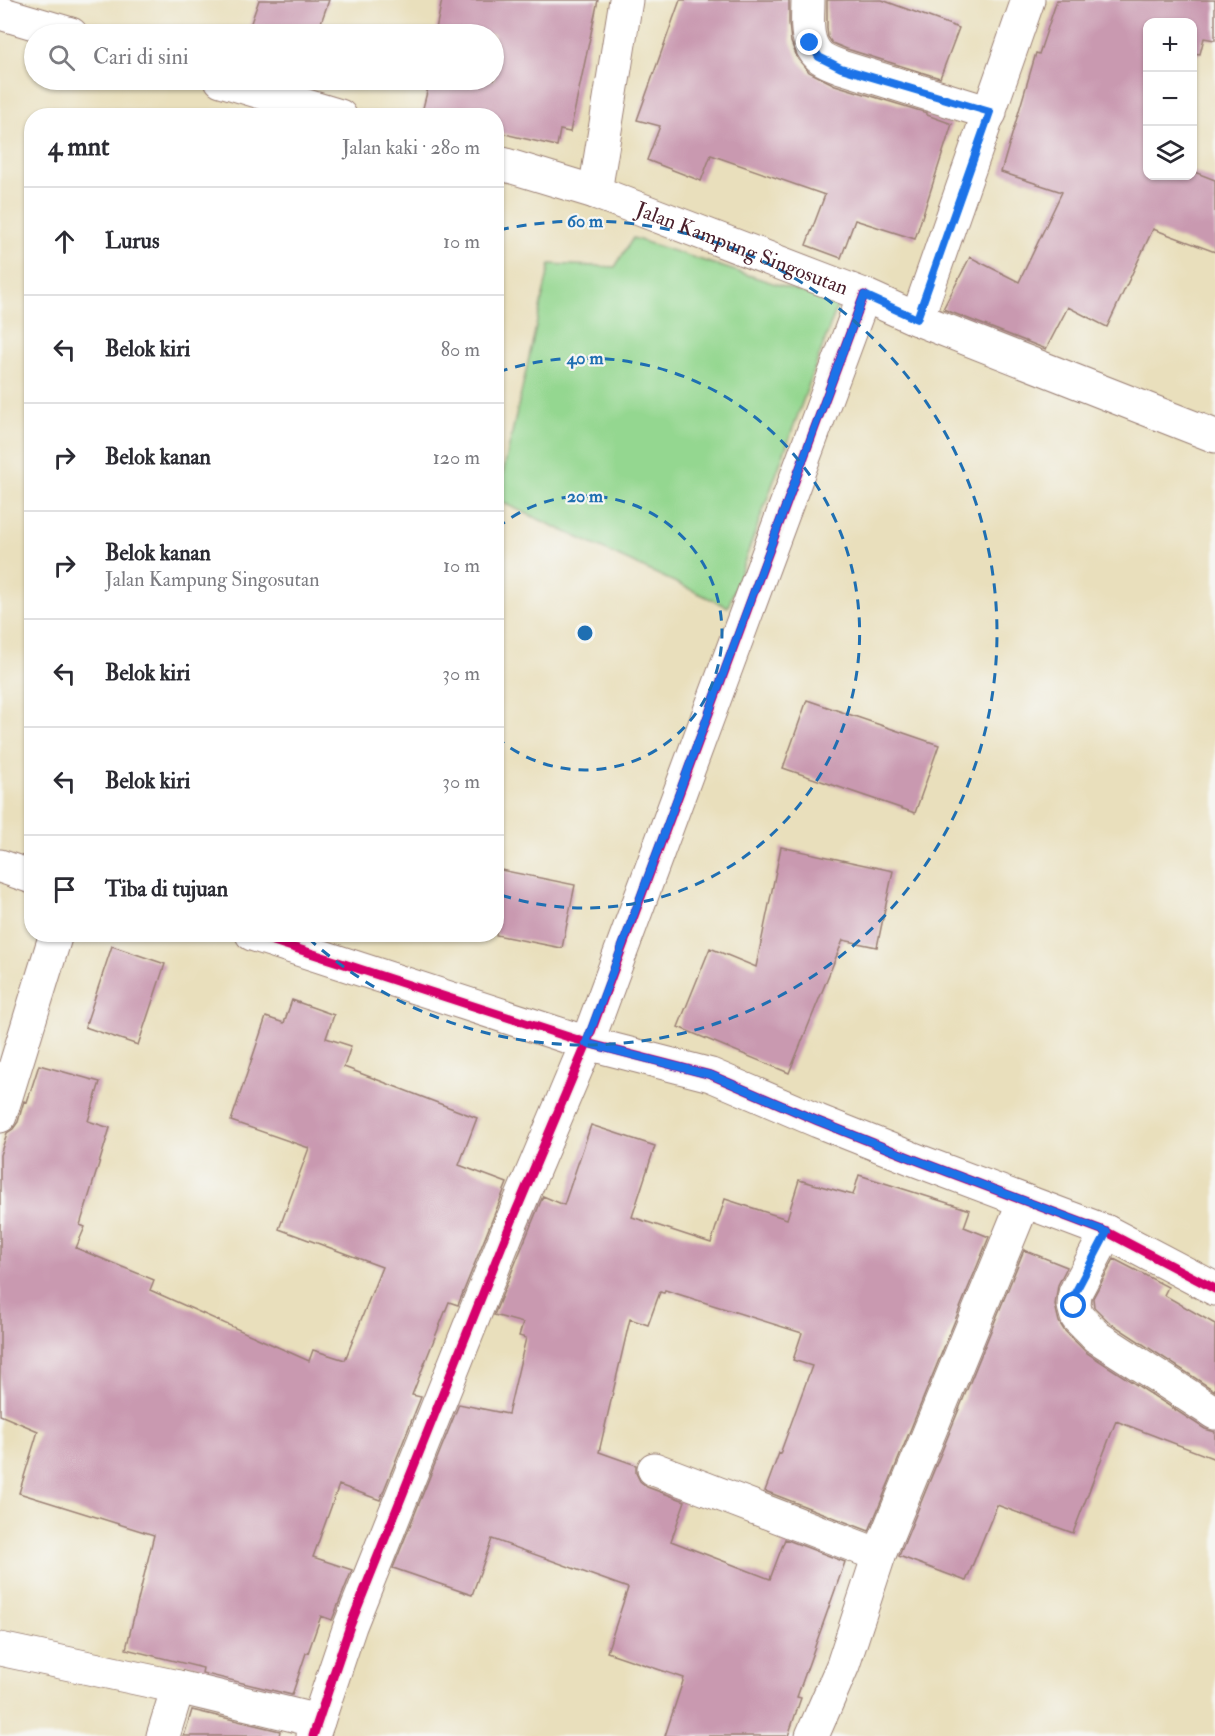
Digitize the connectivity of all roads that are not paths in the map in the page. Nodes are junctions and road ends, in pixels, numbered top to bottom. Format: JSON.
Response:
{"nodes":[{"id":1,"x":626,"y":0,"type":"edge"},
{"id":2,"x":808,"y":0,"type":"edge"},
{"id":3,"x":1028,"y":0,"type":"edge"},
{"id":4,"x":0,"y":13,"type":"edge"},
{"id":5,"x":37,"y":24,"type":"edge"},
{"id":6,"x":254,"y":90,"type":"edge"},
{"id":7,"x":314,"y":108,"type":"edge"},
{"id":8,"x":990,"y":112,"type":"junction"},
{"id":9,"x":504,"y":164,"type":"edge"},
{"id":10,"x":596,"y":192,"type":"junction"},
{"id":11,"x":864,"y":295,"type":"junction"},
{"id":12,"x":917,"y":319,"type":"junction"},
{"id":13,"x":1215,"y":436,"type":"edge"},
{"id":14,"x":0,"y":866,"type":"edge"},
{"id":15,"x":24,"y":874,"type":"edge"},
{"id":16,"x":54,"y":942,"type":"edge"},
{"id":17,"x":277,"y":942,"type":"edge"},
{"id":18,"x":586,"y":1043,"type":"junction"},
{"id":19,"x":0,"y":1116,"type":"edge"},
{"id":20,"x":1024,"y":1201,"type":"junction"},
{"id":21,"x":1107,"y":1232,"type":"junction"},
{"id":22,"x":1215,"y":1289,"type":"edge"},
{"id":23,"x":1215,"y":1413,"type":"edge"},
{"id":24,"x":654,"y":1468,"type":"dead end"},
{"id":25,"x":879,"y":1555,"type":"junction"},
{"id":26,"x":0,"y":1649,"type":"edge"},
{"id":27,"x":178,"y":1687,"type":"junction"},
{"id":28,"x":316,"y":1728,"type":"edge"},
{"id":29,"x":163,"y":1736,"type":"edge"},
{"id":30,"x":812,"y":1736,"type":"edge"}],
"edges":[{"from":1,"to":10,"type":"street"},
{"from":2,"to":8,"type":"street"},
{"from":3,"to":8,"type":"street"},
{"from":4,"to":5,"type":"street"},
{"from":6,"to":7,"type":"street"},
{"from":8,"to":12,"type":"street"},
{"from":9,"to":10,"type":"street","name":"Jalan Kampung Singosutan"},
{"from":10,"to":11,"type":"street","name":"Jalan Kampung Singosutan"},
{"from":11,"to":12,"type":"street","name":"Jalan Kampung Singosutan"},
{"from":11,"to":18,"type":"street"},
{"from":12,"to":13,"type":"street","name":"Jalan Kampung Singosutan"},
{"from":14,"to":15,"type":"street"},
{"from":16,"to":19,"type":"street"},
{"from":17,"to":18,"type":"street"},
{"from":18,"to":20,"type":"street"},
{"from":18,"to":28,"type":"street"},
{"from":20,"to":21,"type":"street"},
{"from":20,"to":25,"type":"street"},
{"from":21,"to":22,"type":"street"},
{"from":21,"to":23,"type":"street"},
{"from":24,"to":25,"type":"street"},
{"from":25,"to":30,"type":"street"},
{"from":26,"to":27,"type":"street"},
{"from":27,"to":28,"type":"street"},
{"from":27,"to":29,"type":"street"}]}
